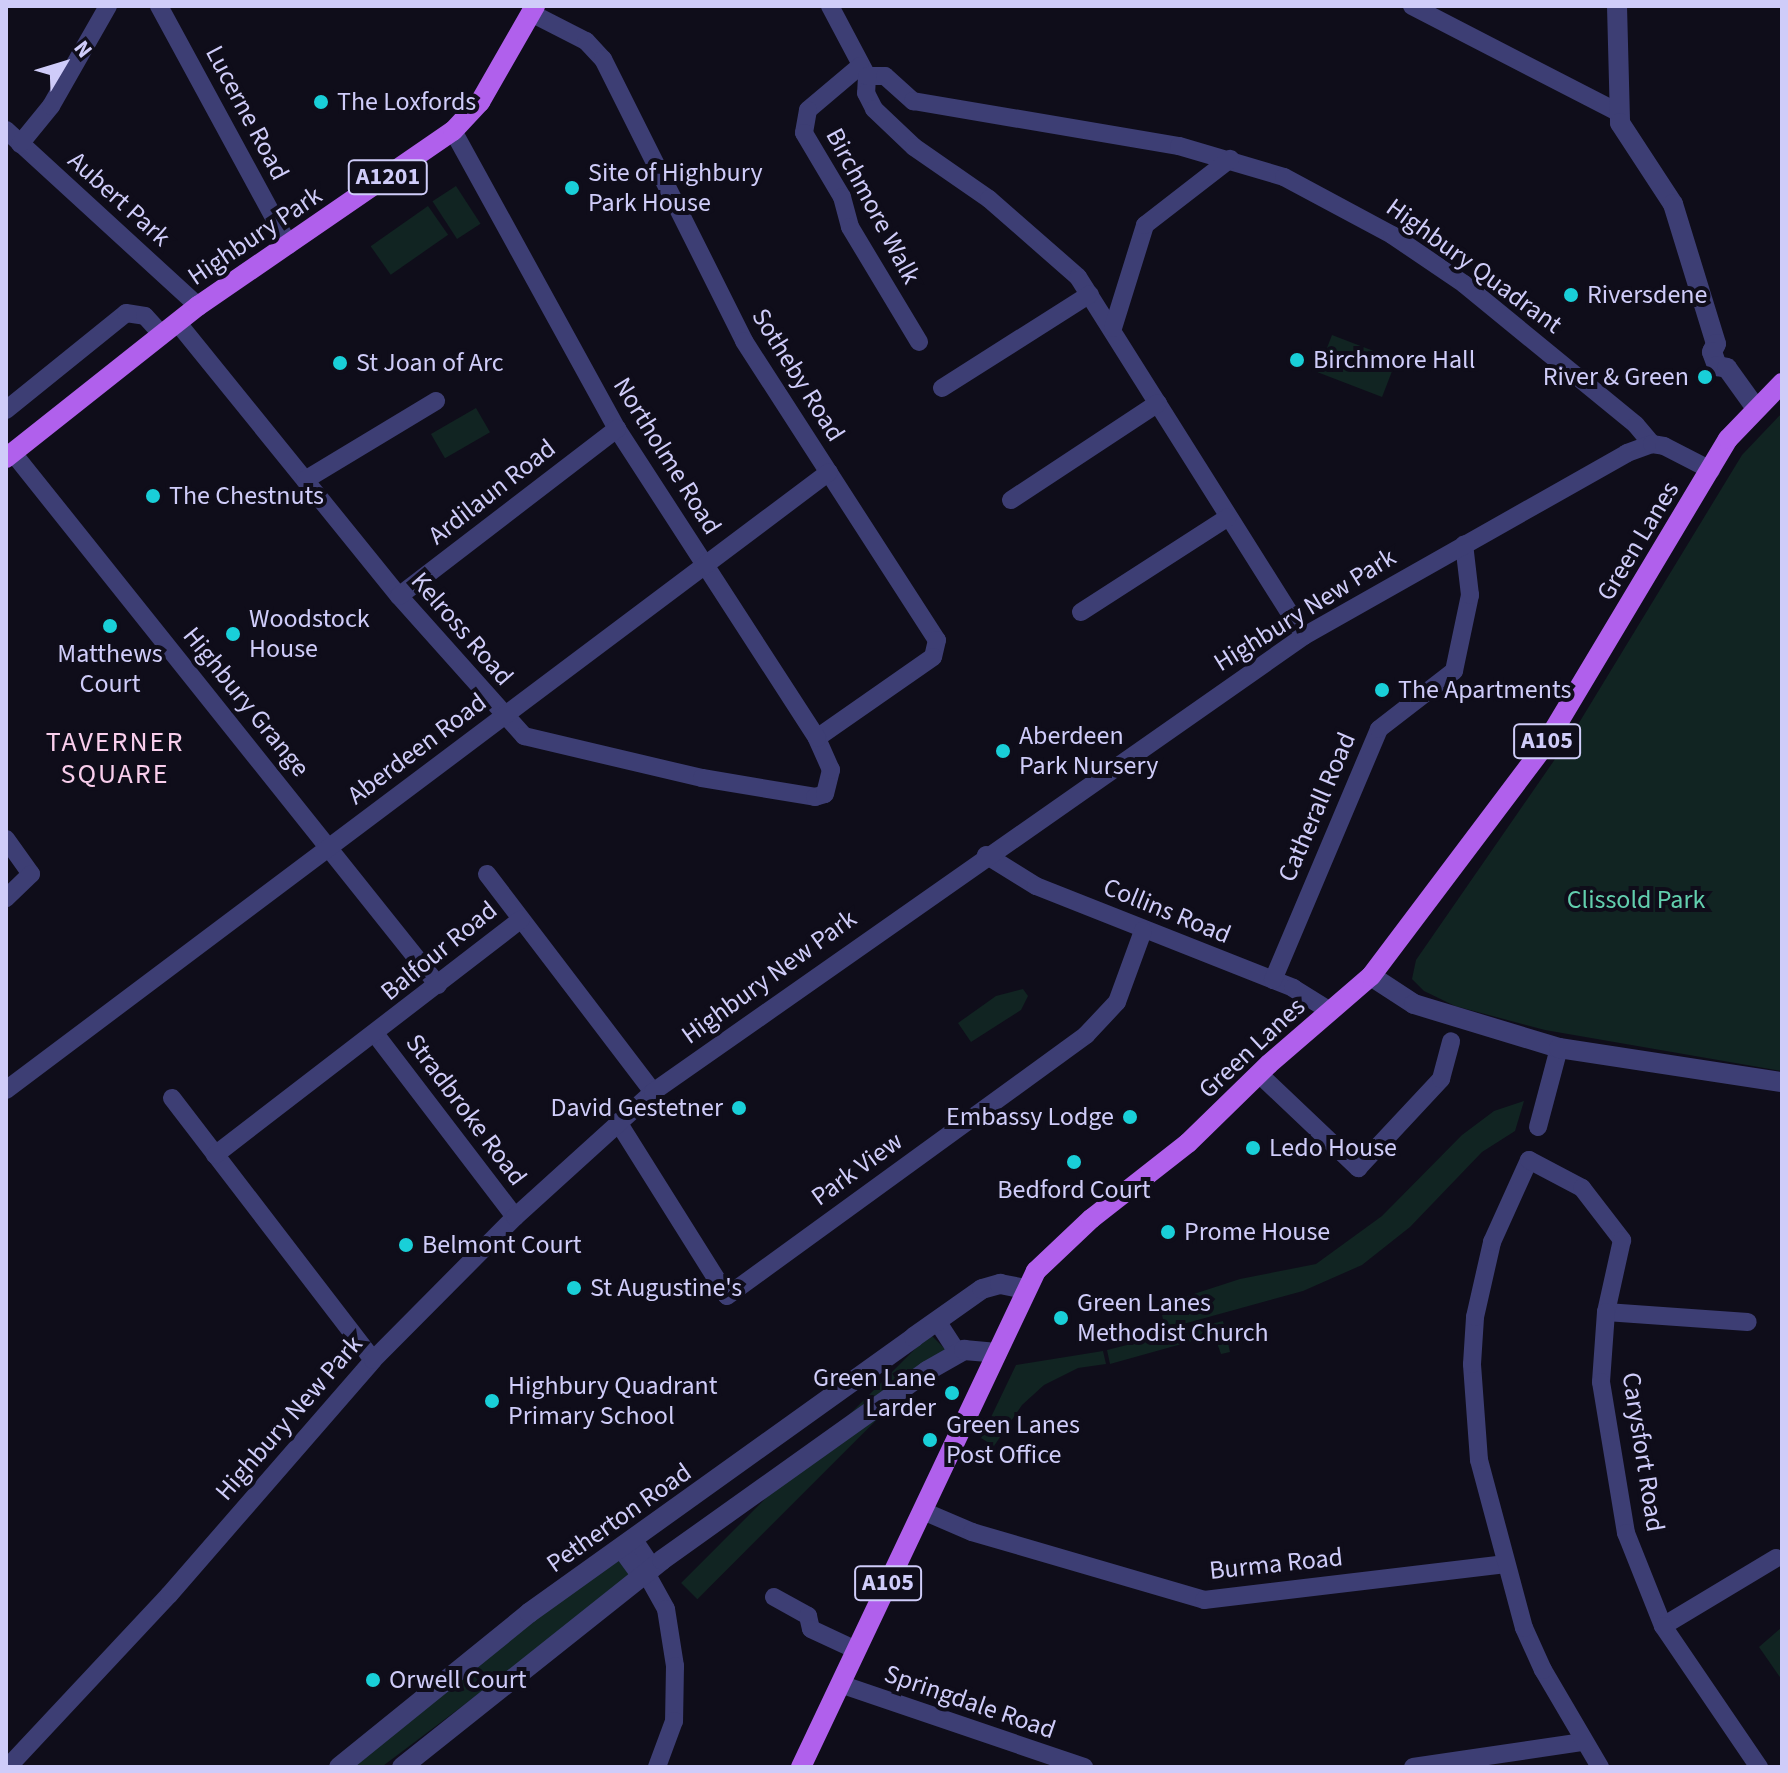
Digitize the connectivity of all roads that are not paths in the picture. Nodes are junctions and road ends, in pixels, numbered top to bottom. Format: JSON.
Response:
{"nodes":[{"id":1,"x":108,"y":6,"type":"edge"},
{"id":2,"x":159,"y":6,"type":"edge"},
{"id":3,"x":830,"y":6,"type":"edge"},
{"id":4,"x":1412,"y":6,"type":"edge"},
{"id":5,"x":1617,"y":6,"type":"edge"},
{"id":6,"x":533,"y":9,"type":"edge"},
{"id":7,"x":864,"y":71,"type":"junction"},
{"id":8,"x":913,"y":101,"type":"junction"},
{"id":9,"x":1619,"y":113,"type":"junction"},
{"id":10,"x":889,"y":122,"type":"junction"},
{"id":11,"x":6,"y":130,"type":"edge"},
{"id":12,"x":453,"y":131,"type":"junction"},
{"id":13,"x":20,"y":144,"type":"junction"},
{"id":14,"x":1230,"y":159,"type":"junction"},
{"id":15,"x":289,"y":245,"type":"junction"},
{"id":16,"x":1090,"y":294,"type":"junction"},
{"id":17,"x":198,"y":306,"type":"junction"},
{"id":18,"x":1113,"y":328,"type":"junction"},
{"id":19,"x":170,"y":329,"type":"junction"},
{"id":20,"x":919,"y":342,"type":"dead end"},
{"id":21,"x":1782,"y":383,"type":"edge"},
{"id":22,"x":942,"y":388,"type":"dead end"},
{"id":23,"x":436,"y":401,"type":"dead end"},
{"id":24,"x":1158,"y":403,"type":"junction"},
{"id":25,"x":1755,"y":407,"type":"junction"},
{"id":26,"x":6,"y":410,"type":"edge"},
{"id":27,"x":617,"y":429,"type":"junction"},
{"id":28,"x":1652,"y":444,"type":"junction"},
{"id":29,"x":10,"y":456,"type":"edge"},
{"id":30,"x":1711,"y":470,"type":"junction"},
{"id":31,"x":829,"y":472,"type":"junction"},
{"id":32,"x":305,"y":480,"type":"junction"},
{"id":33,"x":1011,"y":500,"type":"dead end"},
{"id":34,"x":1227,"y":518,"type":"junction"},
{"id":35,"x":1464,"y":544,"type":"junction"},
{"id":36,"x":704,"y":562,"type":"junction"},
{"id":37,"x":399,"y":596,"type":"junction"},
{"id":38,"x":1081,"y":612,"type":"dead end"},
{"id":39,"x":1304,"y":636,"type":"junction"},
{"id":40,"x":503,"y":716,"type":"junction"},
{"id":41,"x":817,"y":738,"type":"junction"},
{"id":42,"x":815,"y":797,"type":"joint"},
{"id":43,"x":6,"y":839,"type":"edge"},
{"id":44,"x":328,"y":848,"type":"junction"},
{"id":45,"x":986,"y":855,"type":"junction"},
{"id":46,"x":487,"y":874,"type":"dead end"},
{"id":47,"x":6,"y":898,"type":"edge"},
{"id":48,"x":521,"y":919,"type":"junction"},
{"id":49,"x":1143,"y":931,"type":"junction"},
{"id":50,"x":1371,"y":976,"type":"junction"},
{"id":51,"x":1273,"y":980,"type":"junction"},
{"id":52,"x":438,"y":985,"type":"junction"},
{"id":53,"x":1330,"y":1011,"type":"junction"},
{"id":54,"x":376,"y":1035,"type":"junction"},
{"id":55,"x":1451,"y":1041,"type":"dead end"},
{"id":56,"x":1559,"y":1048,"type":"junction"},
{"id":57,"x":1259,"y":1074,"type":"junction"},
{"id":58,"x":1782,"y":1082,"type":"edge"},
{"id":59,"x":6,"y":1090,"type":"edge"},
{"id":60,"x":653,"y":1092,"type":"junction"},
{"id":61,"x":172,"y":1098,"type":"dead end"},
{"id":62,"x":618,"y":1122,"type":"junction"},
{"id":63,"x":1538,"y":1127,"type":"dead end"},
{"id":64,"x":215,"y":1155,"type":"junction"},
{"id":65,"x":515,"y":1217,"type":"junction"},
{"id":66,"x":1025,"y":1289,"type":"junction"},
{"id":67,"x":1606,"y":1312,"type":"junction"},
{"id":68,"x":937,"y":1321,"type":"junction"},
{"id":69,"x":1748,"y":1322,"type":"dead end"},
{"id":70,"x":958,"y":1353,"type":"junction"},
{"id":71,"x":997,"y":1353,"type":"junction"},
{"id":72,"x":373,"y":1360,"type":"junction"},
{"id":73,"x":923,"y":1511,"type":"junction"},
{"id":74,"x":628,"y":1545,"type":"junction"},
{"id":75,"x":1776,"y":1558,"type":"dead end"},
{"id":76,"x":1504,"y":1564,"type":"junction"},
{"id":77,"x":647,"y":1573,"type":"junction"},
{"id":78,"x":774,"y":1597,"type":"dead end"},
{"id":79,"x":1663,"y":1626,"type":"junction"},
{"id":80,"x":856,"y":1650,"type":"junction"},
{"id":81,"x":840,"y":1684,"type":"junction"},
{"id":82,"x":1583,"y":1742,"type":"junction"},
{"id":83,"x":664,"y":1765,"type":"edge"},
{"id":84,"x":8,"y":1767,"type":"edge"},
{"id":85,"x":339,"y":1767,"type":"edge"},
{"id":86,"x":402,"y":1767,"type":"edge"},
{"id":87,"x":801,"y":1767,"type":"edge"},
{"id":88,"x":1084,"y":1767,"type":"edge"},
{"id":89,"x":1413,"y":1767,"type":"edge"},
{"id":90,"x":1600,"y":1767,"type":"edge"},
{"id":91,"x":1759,"y":1767,"type":"edge"}],
"edges":[{"from":1,"to":13,"type":"street"},
{"from":2,"to":15,"type":"street","name":"Lucerne Road"},
{"from":3,"to":7,"type":"street"},
{"from":4,"to":9,"type":"street"},
{"from":5,"to":9,"type":"street"},
{"from":6,"to":12,"type":"main road","name":"Highbury Park","number":"A1201"},
{"from":6,"to":31,"type":"street","name":"Sotheby Road"},
{"from":7,"to":8,"type":"street","name":"Highbury Quadrant"},
{"from":7,"to":10,"type":"street"},
{"from":7,"to":20,"type":"street","name":"Birchmore Walk"},
{"from":8,"to":10,"type":"street"},
{"from":8,"to":14,"type":"street","name":"Highbury Quadrant"},
{"from":9,"to":25,"type":"street"},
{"from":10,"to":16,"type":"street"},
{"from":11,"to":13,"type":"street","name":"Aubert Park"},
{"from":12,"to":15,"type":"main road","name":"Highbury Park","number":"A1201"},
{"from":12,"to":27,"type":"street","name":"Northolme Road"},
{"from":13,"to":17,"type":"street","name":"Aubert Park"},
{"from":14,"to":18,"type":"street"},
{"from":14,"to":28,"type":"street","name":"Highbury Quadrant"},
{"from":15,"to":17,"type":"main road","name":"Highbury Park","number":"A1201"},
{"from":16,"to":18,"type":"street"},
{"from":16,"to":22,"type":"street"},
{"from":17,"to":19,"type":"main road","name":"Highbury Park","number":"A1201"},
{"from":18,"to":24,"type":"street"},
{"from":19,"to":26,"type":"street"},
{"from":19,"to":29,"type":"main road","name":"Highbury Park","number":"A1201"},
{"from":19,"to":32,"type":"street","name":"Kelross Road"},
{"from":21,"to":25,"type":"main road","name":"Green Lanes","number":"A105"},
{"from":23,"to":32,"type":"street"},
{"from":24,"to":33,"type":"street"},
{"from":24,"to":34,"type":"street"},
{"from":25,"to":30,"type":"main road","name":"Green Lanes","number":"A105"},
{"from":27,"to":36,"type":"street","name":"Northolme Road"},
{"from":27,"to":37,"type":"street","name":"Ardilaun Road"},
{"from":28,"to":30,"type":"street"},
{"from":28,"to":35,"type":"street","name":"Highbury New Park"},
{"from":29,"to":44,"type":"street","name":"Highbury Grange"},
{"from":30,"to":50,"type":"main road","name":"Green Lanes","number":"A105"},
{"from":31,"to":36,"type":"street","name":"Aberdeen Road"},
{"from":31,"to":41,"type":"street","name":"Sotheby Road"},
{"from":32,"to":37,"type":"street","name":"Kelross Road"},
{"from":34,"to":38,"type":"street"},
{"from":34,"to":39,"type":"street"},
{"from":35,"to":39,"type":"street","name":"Highbury New Park"},
{"from":35,"to":51,"type":"street","name":"Catherall Road"},
{"from":36,"to":40,"type":"street","name":"Aberdeen Road"},
{"from":36,"to":41,"type":"street","name":"Northolme Road"},
{"from":37,"to":40,"type":"street","name":"Kelross Road"},
{"from":39,"to":45,"type":"street","name":"Highbury New Park"},
{"from":40,"to":42,"type":"street","name":"Kelross Road"},
{"from":40,"to":44,"type":"street","name":"Aberdeen Road"},
{"from":41,"to":42,"type":"street","name":"Northolme Road"},
{"from":43,"to":47,"type":"street"},
{"from":44,"to":52,"type":"street","name":"Highbury Grange"},
{"from":44,"to":59,"type":"street","name":"Aberdeen Road"},
{"from":45,"to":49,"type":"street","name":"Collins Road"},
{"from":45,"to":60,"type":"street","name":"Highbury New Park"},
{"from":46,"to":48,"type":"street"},
{"from":48,"to":52,"type":"street","name":"Balfour Road"},
{"from":48,"to":60,"type":"street","name":"Balfour Road"},
{"from":49,"to":51,"type":"street","name":"Collins Road"},
{"from":49,"to":62,"type":"street","name":"Park View"},
{"from":50,"to":53,"type":"main road","name":"Green Lanes","number":"A105"},
{"from":50,"to":56,"type":"street"},
{"from":51,"to":53,"type":"street","name":"Collins Road"},
{"from":52,"to":54,"type":"street","name":"Balfour Road"},
{"from":53,"to":57,"type":"main road","name":"Green Lanes","number":"A105"},
{"from":54,"to":64,"type":"street","name":"Balfour Road"},
{"from":54,"to":65,"type":"street","name":"Stradbroke Road"},
{"from":55,"to":57,"type":"street"},
{"from":56,"to":58,"type":"street"},
{"from":56,"to":63,"type":"street"},
{"from":57,"to":66,"type":"main road","name":"Green Lanes","number":"A105"},
{"from":60,"to":62,"type":"street","name":"Highbury New Park"},
{"from":61,"to":64,"type":"street"},
{"from":62,"to":65,"type":"street","name":"Highbury New Park"},
{"from":64,"to":72,"type":"street"},
{"from":65,"to":72,"type":"street","name":"Highbury New Park"},
{"from":66,"to":68,"type":"street","name":"Petherton Road"},
{"from":66,"to":71,"type":"main road","name":"Green Lanes","number":"A105"},
{"from":67,"to":69,"type":"street"},
{"from":67,"to":76,"type":"street","name":"Carysfort Road"},
{"from":67,"to":79,"type":"street","name":"Carysfort Road"},
{"from":68,"to":70,"type":"street"},
{"from":68,"to":74,"type":"street","name":"Petherton Road"},
{"from":70,"to":71,"type":"street"},
{"from":70,"to":77,"type":"street"},
{"from":71,"to":73,"type":"main road","name":"Green Lanes","number":"A105"},
{"from":72,"to":84,"type":"street","name":"Highbury New Park"},
{"from":73,"to":76,"type":"street","name":"Burma Road"},
{"from":73,"to":80,"type":"main road","name":"Green Lanes","number":"A105"},
{"from":74,"to":77,"type":"street"},
{"from":74,"to":85,"type":"street","name":"Petherton Road"},
{"from":75,"to":79,"type":"street"},
{"from":76,"to":82,"type":"street"},
{"from":77,"to":83,"type":"street"},
{"from":77,"to":86,"type":"street"},
{"from":78,"to":80,"type":"street"},
{"from":79,"to":91,"type":"street","name":"Carysfort Road"},
{"from":80,"to":81,"type":"main road","name":"Green Lanes","number":"A105"},
{"from":81,"to":87,"type":"main road","name":"Green Lanes","number":"A105"},
{"from":81,"to":88,"type":"street","name":"Springdale Road"},
{"from":82,"to":89,"type":"street"},
{"from":82,"to":90,"type":"street"}]}
